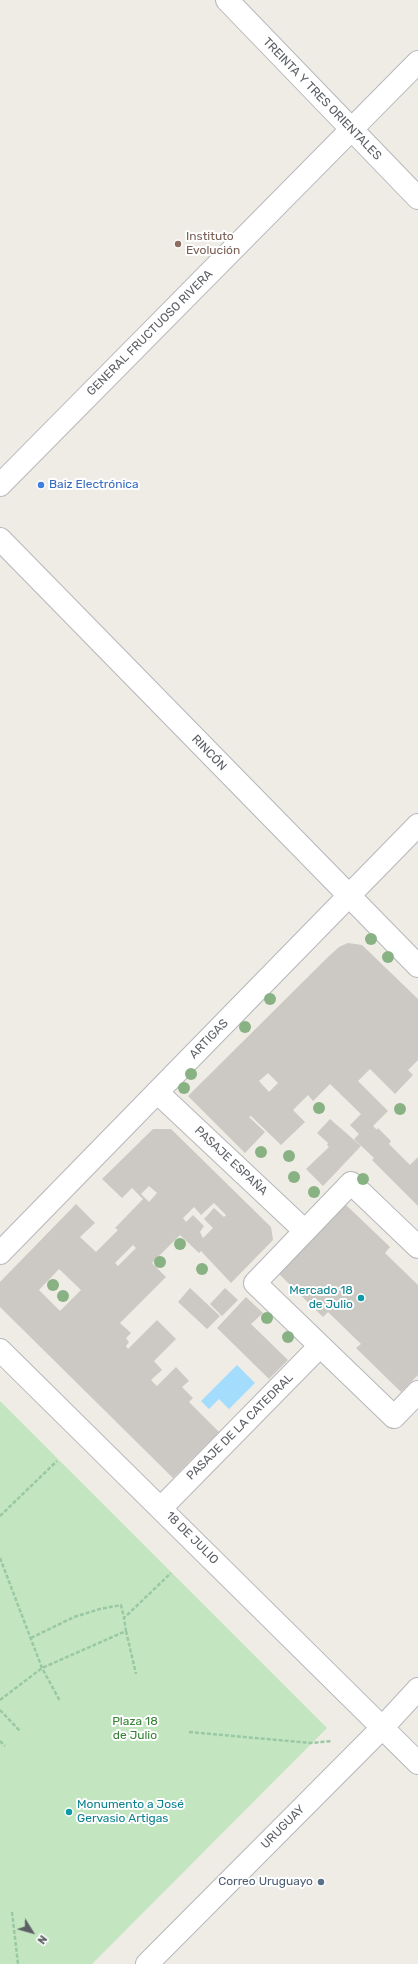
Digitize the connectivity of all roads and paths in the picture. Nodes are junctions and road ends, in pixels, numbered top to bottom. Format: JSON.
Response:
{"nodes":[{"id":1,"x":227,"y":0,"type":"edge"},
{"id":2,"x":418,"y":62,"type":"edge"},
{"id":3,"x":352,"y":129,"type":"junction"},
{"id":4,"x":418,"y":198,"type":"edge"},
{"id":5,"x":0,"y":485,"type":"edge"},
{"id":6,"x":0,"y":539,"type":"edge"},
{"id":7,"x":418,"y":825,"type":"edge"},
{"id":8,"x":348,"y":895,"type":"junction"},
{"id":9,"x":418,"y":966,"type":"edge"},
{"id":10,"x":157,"y":1092,"type":"junction"},
{"id":11,"x":305,"y":1231,"type":"junction"},
{"id":12,"x":418,"y":1247,"type":"edge"},
{"id":13,"x":0,"y":1253,"type":"edge"},
{"id":14,"x":320,"y":1346,"type":"junction"},
{"id":15,"x":0,"y":1350,"type":"edge"},
{"id":16,"x":418,"y":1392,"type":"edge"},
{"id":17,"x":57,"y":1461,"type":"dead end"},
{"id":18,"x":161,"y":1508,"type":"junction"},
{"id":19,"x":0,"y":1516,"type":"edge"},
{"id":20,"x":0,"y":1558,"type":"edge"},
{"id":21,"x":171,"y":1574,"type":"dead end"},
{"id":22,"x":124,"y":1618,"type":"junction"},
{"id":23,"x":126,"y":1631,"type":"junction"},
{"id":24,"x":31,"y":1638,"type":"junction"},
{"id":25,"x":42,"y":1668,"type":"junction"},
{"id":26,"x":136,"y":1674,"type":"dead end"},
{"id":27,"x":418,"y":1690,"type":"edge"},
{"id":28,"x":0,"y":1700,"type":"edge"},
{"id":29,"x":60,"y":1700,"type":"dead end"},
{"id":30,"x":0,"y":1710,"type":"edge"},
{"id":31,"x":383,"y":1727,"type":"junction"},
{"id":32,"x":20,"y":1731,"type":"dead end"},
{"id":33,"x":189,"y":1732,"type":"dead end"},
{"id":34,"x":0,"y":1741,"type":"edge"},
{"id":35,"x":311,"y":1743,"type":"dead end"},
{"id":36,"x":5,"y":1746,"type":"dead end"},
{"id":37,"x":418,"y":1763,"type":"edge"},
{"id":38,"x":12,"y":1912,"type":"dead end"},
{"id":39,"x":18,"y":1964,"type":"edge"},
{"id":40,"x":147,"y":1964,"type":"edge"}],
"edges":[{"from":1,"to":3,"type":"street","name":"TREINTA Y TRES ORIENTALES"},
{"from":2,"to":3,"type":"street","name":"GENERAL FRUCTUOSO RIVERA"},
{"from":3,"to":4,"type":"street","name":"TREINTA Y TRES ORIENTALES"},
{"from":3,"to":5,"type":"street","name":"GENERAL FRUCTUOSO RIVERA"},
{"from":6,"to":8,"type":"street","name":"RINCÓN"},
{"from":7,"to":8,"type":"street","name":"ARTIGAS"},
{"from":8,"to":9,"type":"street","name":"RINCÓN"},
{"from":8,"to":10,"type":"street","name":"ARTIGAS"},
{"from":10,"to":11,"type":"street","name":"PASAJE ESPAÑA"},
{"from":10,"to":13,"type":"street","name":"ARTIGAS"},
{"from":11,"to":12,"type":"street"},
{"from":11,"to":14,"type":"street"},
{"from":14,"to":16,"type":"street"},
{"from":14,"to":18,"type":"street","name":"PASAJE DE LA CATEDRAL"},
{"from":15,"to":18,"type":"street","name":"18 DE JULIO"},
{"from":17,"to":19,"type":"path"},
{"from":18,"to":31,"type":"street","name":"18 DE JULIO"},
{"from":20,"to":24,"type":"path"},
{"from":21,"to":22,"type":"path"},
{"from":22,"to":23,"type":"path"},
{"from":22,"to":24,"type":"path"},
{"from":23,"to":25,"type":"path"},
{"from":23,"to":26,"type":"path"},
{"from":24,"to":25,"type":"path"},
{"from":25,"to":28,"type":"path"},
{"from":25,"to":29,"type":"path"},
{"from":27,"to":31,"type":"street","name":"URUGUAY"},
{"from":30,"to":32,"type":"path"},
{"from":31,"to":37,"type":"street","name":"18 DE JULIO"},
{"from":31,"to":40,"type":"street","name":"URUGUAY"},
{"from":33,"to":35,"type":"path"},
{"from":34,"to":36,"type":"path"},
{"from":38,"to":39,"type":"path"}]}
